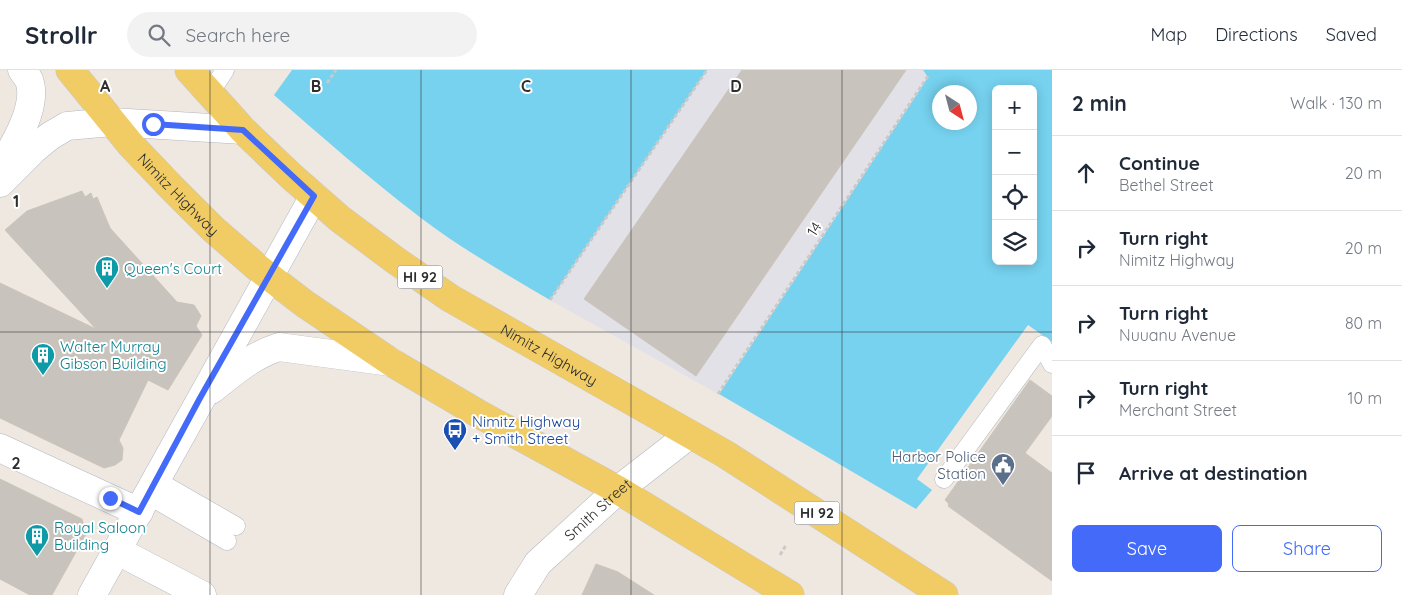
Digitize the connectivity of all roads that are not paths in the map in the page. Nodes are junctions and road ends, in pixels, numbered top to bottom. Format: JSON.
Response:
{"nodes":[{"id":1,"x":22,"y":70,"type":"edge"},
{"id":2,"x":70,"y":70,"type":"edge"},
{"id":3,"x":189,"y":70,"type":"edge"},
{"id":4,"x":225,"y":70,"type":"edge"},
{"id":5,"x":210,"y":93,"type":"junction"},
{"id":6,"x":112,"y":122,"type":"junction"},
{"id":7,"x":243,"y":130,"type":"junction"},
{"id":8,"x":0,"y":169,"type":"edge"},
{"id":9,"x":0,"y":183,"type":"edge"},
{"id":10,"x":314,"y":196,"type":"junction"},
{"id":11,"x":269,"y":276,"type":"junction"},
{"id":12,"x":391,"y":362,"type":"junction"},
{"id":13,"x":1052,"y":364,"type":"edge"},
{"id":14,"x":200,"y":398,"type":"junction"},
{"id":15,"x":689,"y":435,"type":"junction"},
{"id":16,"x":0,"y":448,"type":"edge"},
{"id":17,"x":944,"y":480,"type":"dead end"},
{"id":18,"x":618,"y":490,"type":"junction"},
{"id":19,"x":148,"y":495,"type":"junction"},
{"id":20,"x":232,"y":533,"type":"dead end"},
{"id":21,"x":118,"y":551,"type":"junction"},
{"id":22,"x":92,"y":595,"type":"edge"},
{"id":23,"x":202,"y":595,"type":"edge"},
{"id":24,"x":518,"y":595,"type":"edge"},
{"id":25,"x":790,"y":595,"type":"edge"},
{"id":26,"x":944,"y":595,"type":"edge"}],
"edges":[{"from":1,"to":8,"type":"main road"},
{"from":2,"to":6,"type":"main road","name":"Nimitz Highway"},
{"from":3,"to":5,"type":"main road","name":"Nimitz Highway","number":"HI 92"},
{"from":4,"to":5,"type":"lane"},
{"from":5,"to":7,"type":"main road","name":"Nimitz Highway","number":"HI 92"},
{"from":6,"to":7,"type":"main road"},
{"from":6,"to":9,"type":"main road"},
{"from":6,"to":11,"type":"main road","name":"Nimitz Highway"},
{"from":7,"to":10,"type":"main road","name":"Nimitz Highway","number":"HI 92"},
{"from":10,"to":11,"type":"main road"},
{"from":10,"to":15,"type":"main road","name":"Nimitz Highway","number":"HI 92"},
{"from":11,"to":12,"type":"main road","name":"Nimitz Highway"},
{"from":11,"to":14,"type":"main road"},
{"from":12,"to":14,"type":"main road"},
{"from":12,"to":18,"type":"main road","name":"Nimitz Highway"},
{"from":13,"to":17,"type":"lane"},
{"from":14,"to":19,"type":"main road"},
{"from":15,"to":18,"type":"main road","name":"Smith Street"},
{"from":15,"to":26,"type":"main road","name":"Nimitz Highway","number":"HI 92"},
{"from":16,"to":19,"type":"main road"},
{"from":18,"to":24,"type":"main road","name":"Smith Street"},
{"from":18,"to":25,"type":"main road","name":"Nimitz Highway"},
{"from":19,"to":20,"type":"lane"},
{"from":19,"to":21,"type":"main road"},
{"from":21,"to":22,"type":"main road"},
{"from":21,"to":23,"type":"main road"}]}
